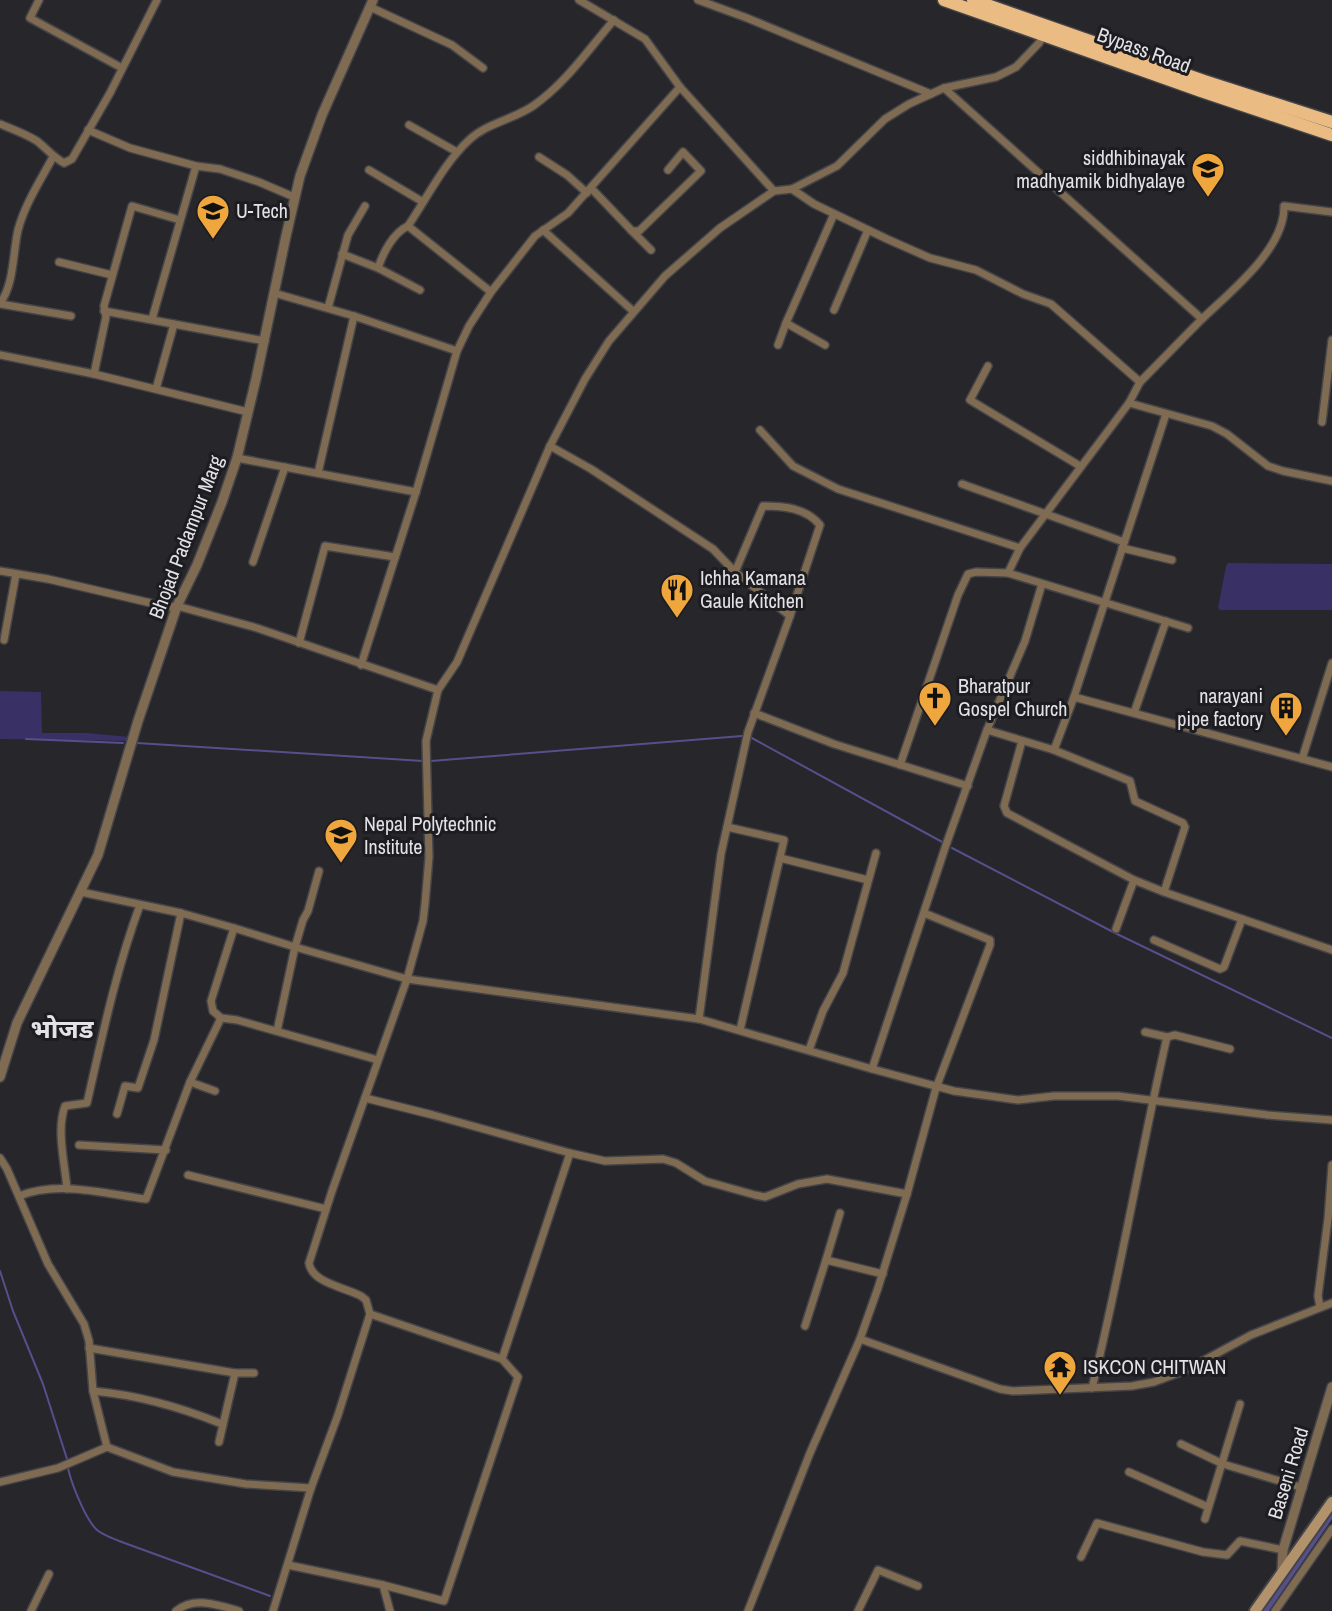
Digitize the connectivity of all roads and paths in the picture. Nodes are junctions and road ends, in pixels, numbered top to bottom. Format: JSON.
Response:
{"nodes":[{"id":1,"x":39,"y":0,"type":"edge"},
{"id":2,"x":158,"y":0,"type":"edge"},
{"id":3,"x":579,"y":0,"type":"edge"},
{"id":4,"x":698,"y":0,"type":"edge"},
{"id":5,"x":944,"y":0,"type":"edge"},
{"id":6,"x":974,"y":0,"type":"edge"},
{"id":7,"x":372,"y":3,"type":"edge"},
{"id":8,"x":614,"y":20,"type":"junction"},
{"id":9,"x":1045,"y":31,"type":"junction"},
{"id":10,"x":122,"y":68,"type":"junction"},
{"id":11,"x":483,"y":68,"type":"dead end"},
{"id":12,"x":680,"y":87,"type":"junction"},
{"id":13,"x":944,"y":88,"type":"junction"},
{"id":14,"x":931,"y":94,"type":"junction"},
{"id":15,"x":1332,"y":122,"type":"edge"},
{"id":16,"x":0,"y":124,"type":"edge"},
{"id":17,"x":409,"y":125,"type":"dead end"},
{"id":18,"x":88,"y":130,"type":"junction"},
{"id":19,"x":1332,"y":135,"type":"edge"},
{"id":20,"x":457,"y":152,"type":"junction"},
{"id":21,"x":53,"y":157,"type":"junction"},
{"id":22,"x":539,"y":157,"type":"dead end"},
{"id":23,"x":196,"y":166,"type":"junction"},
{"id":24,"x":369,"y":170,"type":"dead end"},
{"id":25,"x":668,"y":171,"type":"dead end"},
{"id":26,"x":792,"y":189,"type":"junction"},
{"id":27,"x":589,"y":191,"type":"junction"},
{"id":28,"x":774,"y":191,"type":"junction"},
{"id":29,"x":294,"y":197,"type":"junction"},
{"id":30,"x":423,"y":202,"type":"junction"},
{"id":31,"x":364,"y":206,"type":"dead end"},
{"id":32,"x":1332,"y":212,"type":"edge"},
{"id":33,"x":834,"y":214,"type":"junction"},
{"id":34,"x":180,"y":220,"type":"junction"},
{"id":35,"x":408,"y":226,"type":"junction"},
{"id":36,"x":543,"y":230,"type":"junction"},
{"id":37,"x":868,"y":230,"type":"junction"},
{"id":38,"x":632,"y":231,"type":"junction"},
{"id":39,"x":651,"y":250,"type":"dead end"},
{"id":40,"x":342,"y":254,"type":"junction"},
{"id":41,"x":59,"y":262,"type":"dead end"},
{"id":42,"x":378,"y":268,"type":"junction"},
{"id":43,"x":112,"y":275,"type":"junction"},
{"id":44,"x":420,"y":290,"type":"dead end"},
{"id":45,"x":274,"y":292,"type":"junction"},
{"id":46,"x":491,"y":292,"type":"junction"},
{"id":47,"x":0,"y":304,"type":"edge"},
{"id":48,"x":328,"y":308,"type":"junction"},
{"id":49,"x":834,"y":310,"type":"dead end"},
{"id":50,"x":104,"y":311,"type":"junction"},
{"id":51,"x":633,"y":311,"type":"junction"},
{"id":52,"x":71,"y":316,"type":"dead end"},
{"id":53,"x":354,"y":316,"type":"junction"},
{"id":54,"x":152,"y":319,"type":"junction"},
{"id":55,"x":1202,"y":319,"type":"junction"},
{"id":56,"x":786,"y":323,"type":"junction"},
{"id":57,"x":174,"y":324,"type":"junction"},
{"id":58,"x":1332,"y":340,"type":"edge"},
{"id":59,"x":265,"y":342,"type":"junction"},
{"id":60,"x":778,"y":345,"type":"dead end"},
{"id":61,"x":825,"y":345,"type":"dead end"},
{"id":62,"x":457,"y":351,"type":"junction"},
{"id":63,"x":0,"y":355,"type":"edge"},
{"id":64,"x":987,"y":366,"type":"dead end"},
{"id":65,"x":94,"y":374,"type":"junction"},
{"id":66,"x":1140,"y":382,"type":"junction"},
{"id":67,"x":156,"y":389,"type":"junction"},
{"id":68,"x":1129,"y":402,"type":"junction"},
{"id":69,"x":248,"y":412,"type":"junction"},
{"id":70,"x":1166,"y":414,"type":"junction"},
{"id":71,"x":1322,"y":422,"type":"dead end"},
{"id":72,"x":760,"y":430,"type":"dead end"},
{"id":73,"x":550,"y":446,"type":"junction"},
{"id":74,"x":237,"y":458,"type":"junction"},
{"id":75,"x":1080,"y":466,"type":"junction"},
{"id":76,"x":285,"y":468,"type":"junction"},
{"id":77,"x":318,"y":473,"type":"junction"},
{"id":78,"x":1332,"y":481,"type":"edge"},
{"id":79,"x":962,"y":484,"type":"dead end"},
{"id":80,"x":416,"y":492,"type":"junction"},
{"id":81,"x":1044,"y":514,"type":"junction"},
{"id":82,"x":1123,"y":545,"type":"junction"},
{"id":83,"x":1020,"y":548,"type":"junction"},
{"id":84,"x":395,"y":557,"type":"junction"},
{"id":85,"x":1172,"y":560,"type":"dead end"},
{"id":86,"x":253,"y":562,"type":"dead end"},
{"id":87,"x":0,"y":571,"type":"edge"},
{"id":88,"x":735,"y":572,"type":"junction"},
{"id":89,"x":1008,"y":573,"type":"junction"},
{"id":90,"x":16,"y":574,"type":"junction"},
{"id":91,"x":1042,"y":585,"type":"junction"},
{"id":92,"x":1105,"y":602,"type":"junction"},
{"id":93,"x":177,"y":606,"type":"junction"},
{"id":94,"x":790,"y":616,"type":"junction"},
{"id":95,"x":1166,"y":621,"type":"junction"},
{"id":96,"x":1188,"y":628,"type":"dead end"},
{"id":97,"x":4,"y":640,"type":"dead end"},
{"id":98,"x":299,"y":643,"type":"junction"},
{"id":99,"x":1332,"y":663,"type":"edge"},
{"id":100,"x":361,"y":665,"type":"junction"},
{"id":101,"x":1328,"y":687,"type":"edge"},
{"id":102,"x":438,"y":690,"type":"junction"},
{"id":103,"x":1074,"y":697,"type":"junction"},
{"id":104,"x":754,"y":713,"type":"junction"},
{"id":105,"x":1134,"y":713,"type":"junction"},
{"id":106,"x":987,"y":730,"type":"junction"},
{"id":107,"x":1022,"y":741,"type":"junction"},
{"id":108,"x":1054,"y":750,"type":"junction"},
{"id":109,"x":1302,"y":759,"type":"junction"},
{"id":110,"x":900,"y":765,"type":"junction"},
{"id":111,"x":1332,"y":767,"type":"edge"},
{"id":112,"x":968,"y":786,"type":"junction"},
{"id":113,"x":727,"y":827,"type":"junction"},
{"id":114,"x":876,"y":853,"type":"dead end"},
{"id":115,"x":780,"y":858,"type":"junction"},
{"id":116,"x":320,"y":871,"type":"dead end"},
{"id":117,"x":868,"y":880,"type":"junction"},
{"id":118,"x":1134,"y":880,"type":"junction"},
{"id":119,"x":81,"y":892,"type":"junction"},
{"id":120,"x":1164,"y":892,"type":"junction"},
{"id":121,"x":140,"y":905,"type":"junction"},
{"id":122,"x":924,"y":912,"type":"junction"},
{"id":123,"x":181,"y":913,"type":"junction"},
{"id":124,"x":1242,"y":919,"type":"junction"},
{"id":125,"x":234,"y":928,"type":"junction"},
{"id":126,"x":1116,"y":929,"type":"dead end"},
{"id":127,"x":1154,"y":940,"type":"dead end"},
{"id":128,"x":295,"y":948,"type":"junction"},
{"id":129,"x":1332,"y":950,"type":"edge"},
{"id":130,"x":407,"y":979,"type":"junction"},
{"id":131,"x":221,"y":1018,"type":"junction"},
{"id":132,"x":699,"y":1019,"type":"junction"},
{"id":133,"x":740,"y":1030,"type":"junction"},
{"id":134,"x":277,"y":1031,"type":"junction"},
{"id":135,"x":1145,"y":1032,"type":"dead end"},
{"id":136,"x":1167,"y":1037,"type":"junction"},
{"id":137,"x":1230,"y":1049,"type":"dead end"},
{"id":138,"x":809,"y":1050,"type":"junction"},
{"id":139,"x":378,"y":1060,"type":"junction"},
{"id":140,"x":872,"y":1069,"type":"junction"},
{"id":141,"x":0,"y":1077,"type":"edge"},
{"id":142,"x":190,"y":1082,"type":"junction"},
{"id":143,"x":936,"y":1088,"type":"junction"},
{"id":144,"x":216,"y":1091,"type":"dead end"},
{"id":145,"x":365,"y":1098,"type":"junction"},
{"id":146,"x":1153,"y":1100,"type":"junction"},
{"id":147,"x":117,"y":1114,"type":"dead end"},
{"id":148,"x":1332,"y":1120,"type":"edge"},
{"id":149,"x":79,"y":1145,"type":"dead end"},
{"id":150,"x":166,"y":1150,"type":"junction"},
{"id":151,"x":570,"y":1154,"type":"junction"},
{"id":152,"x":0,"y":1158,"type":"edge"},
{"id":153,"x":1332,"y":1165,"type":"edge"},
{"id":154,"x":188,"y":1175,"type":"dead end"},
{"id":155,"x":67,"y":1189,"type":"junction"},
{"id":156,"x":907,"y":1194,"type":"junction"},
{"id":157,"x":19,"y":1196,"type":"junction"},
{"id":158,"x":326,"y":1209,"type":"junction"},
{"id":159,"x":840,"y":1213,"type":"dead end"},
{"id":160,"x":826,"y":1260,"type":"junction"},
{"id":161,"x":883,"y":1274,"type":"junction"},
{"id":162,"x":1332,"y":1304,"type":"edge"},
{"id":163,"x":1320,"y":1307,"type":"junction"},
{"id":164,"x":370,"y":1314,"type":"junction"},
{"id":165,"x":806,"y":1326,"type":"dead end"},
{"id":166,"x":860,"y":1339,"type":"junction"},
{"id":167,"x":89,"y":1348,"type":"junction"},
{"id":168,"x":502,"y":1359,"type":"junction"},
{"id":169,"x":235,"y":1373,"type":"junction"},
{"id":170,"x":254,"y":1373,"type":"dead end"},
{"id":171,"x":1332,"y":1387,"type":"edge"},
{"id":172,"x":1092,"y":1388,"type":"junction"},
{"id":173,"x":93,"y":1391,"type":"junction"},
{"id":174,"x":1240,"y":1404,"type":"dead end"},
{"id":175,"x":222,"y":1424,"type":"junction"},
{"id":176,"x":219,"y":1442,"type":"dead end"},
{"id":177,"x":1181,"y":1444,"type":"dead end"},
{"id":178,"x":107,"y":1447,"type":"junction"},
{"id":179,"x":1223,"y":1464,"type":"junction"},
{"id":180,"x":1129,"y":1472,"type":"dead end"},
{"id":181,"x":0,"y":1482,"type":"edge"},
{"id":182,"x":311,"y":1488,"type":"junction"},
{"id":183,"x":1303,"y":1488,"type":"junction"},
{"id":184,"x":1332,"y":1503,"type":"edge"},
{"id":185,"x":1209,"y":1508,"type":"junction"},
{"id":186,"x":1205,"y":1519,"type":"dead end"},
{"id":187,"x":1332,"y":1528,"type":"edge"},
{"id":188,"x":1283,"y":1550,"type":"junction"},
{"id":189,"x":1081,"y":1557,"type":"dead end"},
{"id":190,"x":288,"y":1564,"type":"junction"},
{"id":191,"x":1282,"y":1571,"type":"junction"},
{"id":192,"x":49,"y":1574,"type":"dead end"},
{"id":193,"x":383,"y":1585,"type":"junction"},
{"id":194,"x":918,"y":1586,"type":"dead end"},
{"id":195,"x":31,"y":1611,"type":"edge"},
{"id":196,"x":176,"y":1611,"type":"edge"},
{"id":197,"x":239,"y":1611,"type":"edge"},
{"id":198,"x":273,"y":1611,"type":"edge"},
{"id":199,"x":390,"y":1611,"type":"edge"},
{"id":200,"x":748,"y":1611,"type":"edge"},
{"id":201,"x":858,"y":1611,"type":"edge"},
{"id":202,"x":1255,"y":1611,"type":"edge"},
{"id":203,"x":1275,"y":1611,"type":"edge"}],
"edges":[{"from":1,"to":10,"type":"street"},
{"from":2,"to":10,"type":"street"},
{"from":3,"to":8,"type":"street"},
{"from":4,"to":14,"type":"street"},
{"from":5,"to":9,"type":"highway","name":"Bypass Road"},
{"from":6,"to":9,"type":"highway","name":"Bypass Road"},
{"from":7,"to":11,"type":"street"},
{"from":7,"to":29,"type":"street","name":"Bhojad Padampur Marg"},
{"from":8,"to":12,"type":"street"},
{"from":8,"to":20,"type":"street"},
{"from":9,"to":13,"type":"street"},
{"from":9,"to":15,"type":"highway","name":"Bypass Road"},
{"from":9,"to":19,"type":"highway","name":"Bypass Road"},
{"from":10,"to":18,"type":"street"},
{"from":12,"to":27,"type":"street"},
{"from":12,"to":28,"type":"street"},
{"from":13,"to":14,"type":"street"},
{"from":13,"to":55,"type":"street"},
{"from":14,"to":26,"type":"street"},
{"from":16,"to":21,"type":"street"},
{"from":17,"to":20,"type":"street"},
{"from":18,"to":21,"type":"street"},
{"from":18,"to":23,"type":"street"},
{"from":20,"to":30,"type":"street"},
{"from":21,"to":47,"type":"street"},
{"from":22,"to":27,"type":"street"},
{"from":23,"to":29,"type":"street"},
{"from":23,"to":34,"type":"street"},
{"from":24,"to":30,"type":"street"},
{"from":25,"to":38,"type":"street"},
{"from":26,"to":28,"type":"street"},
{"from":26,"to":33,"type":"street"},
{"from":27,"to":36,"type":"street"},
{"from":27,"to":38,"type":"street"},
{"from":28,"to":51,"type":"street"},
{"from":29,"to":45,"type":"street","name":"Bhojad Padampur Marg"},
{"from":30,"to":35,"type":"street"},
{"from":31,"to":40,"type":"street"},
{"from":32,"to":55,"type":"street"},
{"from":33,"to":37,"type":"street"},
{"from":33,"to":56,"type":"street"},
{"from":34,"to":43,"type":"street"},
{"from":34,"to":54,"type":"street"},
{"from":35,"to":42,"type":"street"},
{"from":35,"to":46,"type":"street"},
{"from":36,"to":46,"type":"street"},
{"from":36,"to":51,"type":"street"},
{"from":37,"to":49,"type":"street"},
{"from":37,"to":66,"type":"street"},
{"from":38,"to":39,"type":"street"},
{"from":40,"to":42,"type":"street"},
{"from":40,"to":48,"type":"street"},
{"from":41,"to":43,"type":"street"},
{"from":42,"to":44,"type":"street"},
{"from":43,"to":50,"type":"street"},
{"from":45,"to":48,"type":"street"},
{"from":45,"to":59,"type":"street","name":"Bhojad Padampur Marg"},
{"from":46,"to":62,"type":"street"},
{"from":47,"to":52,"type":"street"},
{"from":48,"to":53,"type":"street"},
{"from":50,"to":54,"type":"street"},
{"from":50,"to":65,"type":"street"},
{"from":51,"to":73,"type":"street"},
{"from":53,"to":62,"type":"street"},
{"from":53,"to":77,"type":"street"},
{"from":54,"to":57,"type":"street"},
{"from":55,"to":66,"type":"street"},
{"from":56,"to":60,"type":"street"},
{"from":56,"to":61,"type":"street"},
{"from":57,"to":59,"type":"street"},
{"from":57,"to":67,"type":"street"},
{"from":58,"to":71,"type":"street"},
{"from":59,"to":69,"type":"street","name":"Bhojad Padampur Marg"},
{"from":62,"to":80,"type":"street"},
{"from":63,"to":65,"type":"street"},
{"from":64,"to":75,"type":"street"},
{"from":65,"to":67,"type":"street"},
{"from":66,"to":68,"type":"street"},
{"from":67,"to":69,"type":"street"},
{"from":68,"to":70,"type":"street"},
{"from":68,"to":75,"type":"street"},
{"from":69,"to":74,"type":"street","name":"Bhojad Padampur Marg"},
{"from":70,"to":78,"type":"street"},
{"from":70,"to":82,"type":"street"},
{"from":72,"to":83,"type":"street"},
{"from":73,"to":88,"type":"street"},
{"from":73,"to":102,"type":"street"},
{"from":74,"to":76,"type":"street"},
{"from":74,"to":93,"type":"street","name":"Bhojad Padampur Marg"},
{"from":75,"to":81,"type":"street"},
{"from":76,"to":77,"type":"street"},
{"from":76,"to":86,"type":"street"},
{"from":77,"to":80,"type":"street"},
{"from":79,"to":81,"type":"street"},
{"from":80,"to":84,"type":"street"},
{"from":81,"to":82,"type":"street"},
{"from":81,"to":83,"type":"street"},
{"from":82,"to":85,"type":"street"},
{"from":82,"to":92,"type":"street"},
{"from":83,"to":89,"type":"street"},
{"from":84,"to":98,"type":"street"},
{"from":84,"to":100,"type":"street"},
{"from":87,"to":90,"type":"street"},
{"from":88,"to":94,"type":"street"},
{"from":88,"to":94,"type":"street"},
{"from":89,"to":91,"type":"street"},
{"from":89,"to":110,"type":"street"},
{"from":90,"to":93,"type":"street"},
{"from":90,"to":97,"type":"street"},
{"from":91,"to":92,"type":"street"},
{"from":91,"to":106,"type":"street"},
{"from":92,"to":95,"type":"street"},
{"from":92,"to":103,"type":"street"},
{"from":93,"to":98,"type":"street"},
{"from":93,"to":119,"type":"street","name":"Bhojad Padampur Marg"},
{"from":94,"to":104,"type":"street"},
{"from":95,"to":96,"type":"street"},
{"from":95,"to":105,"type":"street"},
{"from":98,"to":100,"type":"street"},
{"from":99,"to":101,"type":"street"},
{"from":100,"to":102,"type":"street"},
{"from":101,"to":109,"type":"street"},
{"from":102,"to":130,"type":"street"},
{"from":103,"to":105,"type":"street"},
{"from":103,"to":108,"type":"street"},
{"from":104,"to":110,"type":"street"},
{"from":104,"to":113,"type":"street"},
{"from":105,"to":109,"type":"street"},
{"from":106,"to":107,"type":"street"},
{"from":106,"to":112,"type":"street"},
{"from":107,"to":108,"type":"street"},
{"from":107,"to":118,"type":"street"},
{"from":108,"to":120,"type":"street"},
{"from":109,"to":111,"type":"street"},
{"from":110,"to":112,"type":"street"},
{"from":112,"to":122,"type":"street"},
{"from":113,"to":115,"type":"street"},
{"from":113,"to":132,"type":"street"},
{"from":114,"to":117,"type":"street"},
{"from":115,"to":117,"type":"street"},
{"from":115,"to":133,"type":"street"},
{"from":116,"to":128,"type":"street"},
{"from":117,"to":138,"type":"street"},
{"from":118,"to":120,"type":"street"},
{"from":118,"to":126,"type":"street"},
{"from":119,"to":121,"type":"street"},
{"from":119,"to":141,"type":"street","name":"Bhojad Padampur Marg"},
{"from":120,"to":124,"type":"street"},
{"from":121,"to":123,"type":"street"},
{"from":121,"to":155,"type":"street"},
{"from":122,"to":140,"type":"street"},
{"from":122,"to":143,"type":"street"},
{"from":123,"to":125,"type":"street"},
{"from":123,"to":147,"type":"street"},
{"from":124,"to":127,"type":"street"},
{"from":124,"to":129,"type":"street"},
{"from":125,"to":128,"type":"street"},
{"from":125,"to":131,"type":"street"},
{"from":128,"to":130,"type":"street"},
{"from":128,"to":134,"type":"street"},
{"from":130,"to":132,"type":"street"},
{"from":130,"to":139,"type":"street"},
{"from":131,"to":134,"type":"street"},
{"from":131,"to":142,"type":"street"},
{"from":132,"to":133,"type":"street"},
{"from":133,"to":138,"type":"street"},
{"from":134,"to":139,"type":"street"},
{"from":135,"to":136,"type":"street"},
{"from":136,"to":137,"type":"street"},
{"from":136,"to":146,"type":"street"},
{"from":138,"to":140,"type":"street"},
{"from":139,"to":145,"type":"street"},
{"from":140,"to":143,"type":"street"},
{"from":142,"to":144,"type":"street"},
{"from":142,"to":150,"type":"street"},
{"from":143,"to":146,"type":"street"},
{"from":143,"to":156,"type":"street"},
{"from":145,"to":151,"type":"street"},
{"from":145,"to":158,"type":"street"},
{"from":146,"to":148,"type":"street"},
{"from":146,"to":172,"type":"street"},
{"from":149,"to":150,"type":"street"},
{"from":150,"to":155,"type":"street"},
{"from":151,"to":156,"type":"street"},
{"from":151,"to":168,"type":"street"},
{"from":152,"to":157,"type":"street"},
{"from":153,"to":163,"type":"street"},
{"from":154,"to":158,"type":"street"},
{"from":155,"to":157,"type":"street"},
{"from":156,"to":161,"type":"street"},
{"from":157,"to":167,"type":"street"},
{"from":158,"to":164,"type":"street"},
{"from":159,"to":160,"type":"street"},
{"from":160,"to":161,"type":"street"},
{"from":160,"to":165,"type":"street"},
{"from":161,"to":166,"type":"street"},
{"from":162,"to":163,"type":"street"},
{"from":163,"to":172,"type":"street"},
{"from":164,"to":168,"type":"street"},
{"from":164,"to":182,"type":"street"},
{"from":166,"to":172,"type":"street"},
{"from":166,"to":200,"type":"street"},
{"from":167,"to":169,"type":"street"},
{"from":167,"to":173,"type":"street"},
{"from":168,"to":193,"type":"street"},
{"from":169,"to":170,"type":"street"},
{"from":169,"to":175,"type":"street"},
{"from":171,"to":183,"type":"street","name":"Baseni Road"},
{"from":173,"to":175,"type":"street"},
{"from":173,"to":178,"type":"street"},
{"from":174,"to":179,"type":"street"},
{"from":175,"to":176,"type":"street"},
{"from":177,"to":179,"type":"street"},
{"from":178,"to":181,"type":"street"},
{"from":178,"to":182,"type":"street"},
{"from":179,"to":183,"type":"street"},
{"from":179,"to":185,"type":"street"},
{"from":180,"to":185,"type":"street"},
{"from":182,"to":190,"type":"street"},
{"from":183,"to":188,"type":"street","name":"Baseni Road"},
{"from":184,"to":191,"type":"main road"},
{"from":185,"to":186,"type":"street"},
{"from":187,"to":203,"type":"street"},
{"from":188,"to":189,"type":"street"},
{"from":188,"to":191,"type":"street","name":"Baseni Road"},
{"from":190,"to":193,"type":"street"},
{"from":190,"to":198,"type":"street"},
{"from":191,"to":202,"type":"main road"},
{"from":192,"to":195,"type":"street"},
{"from":193,"to":199,"type":"street"},
{"from":194,"to":201,"type":"street"},
{"from":196,"to":197,"type":"street"}]}
